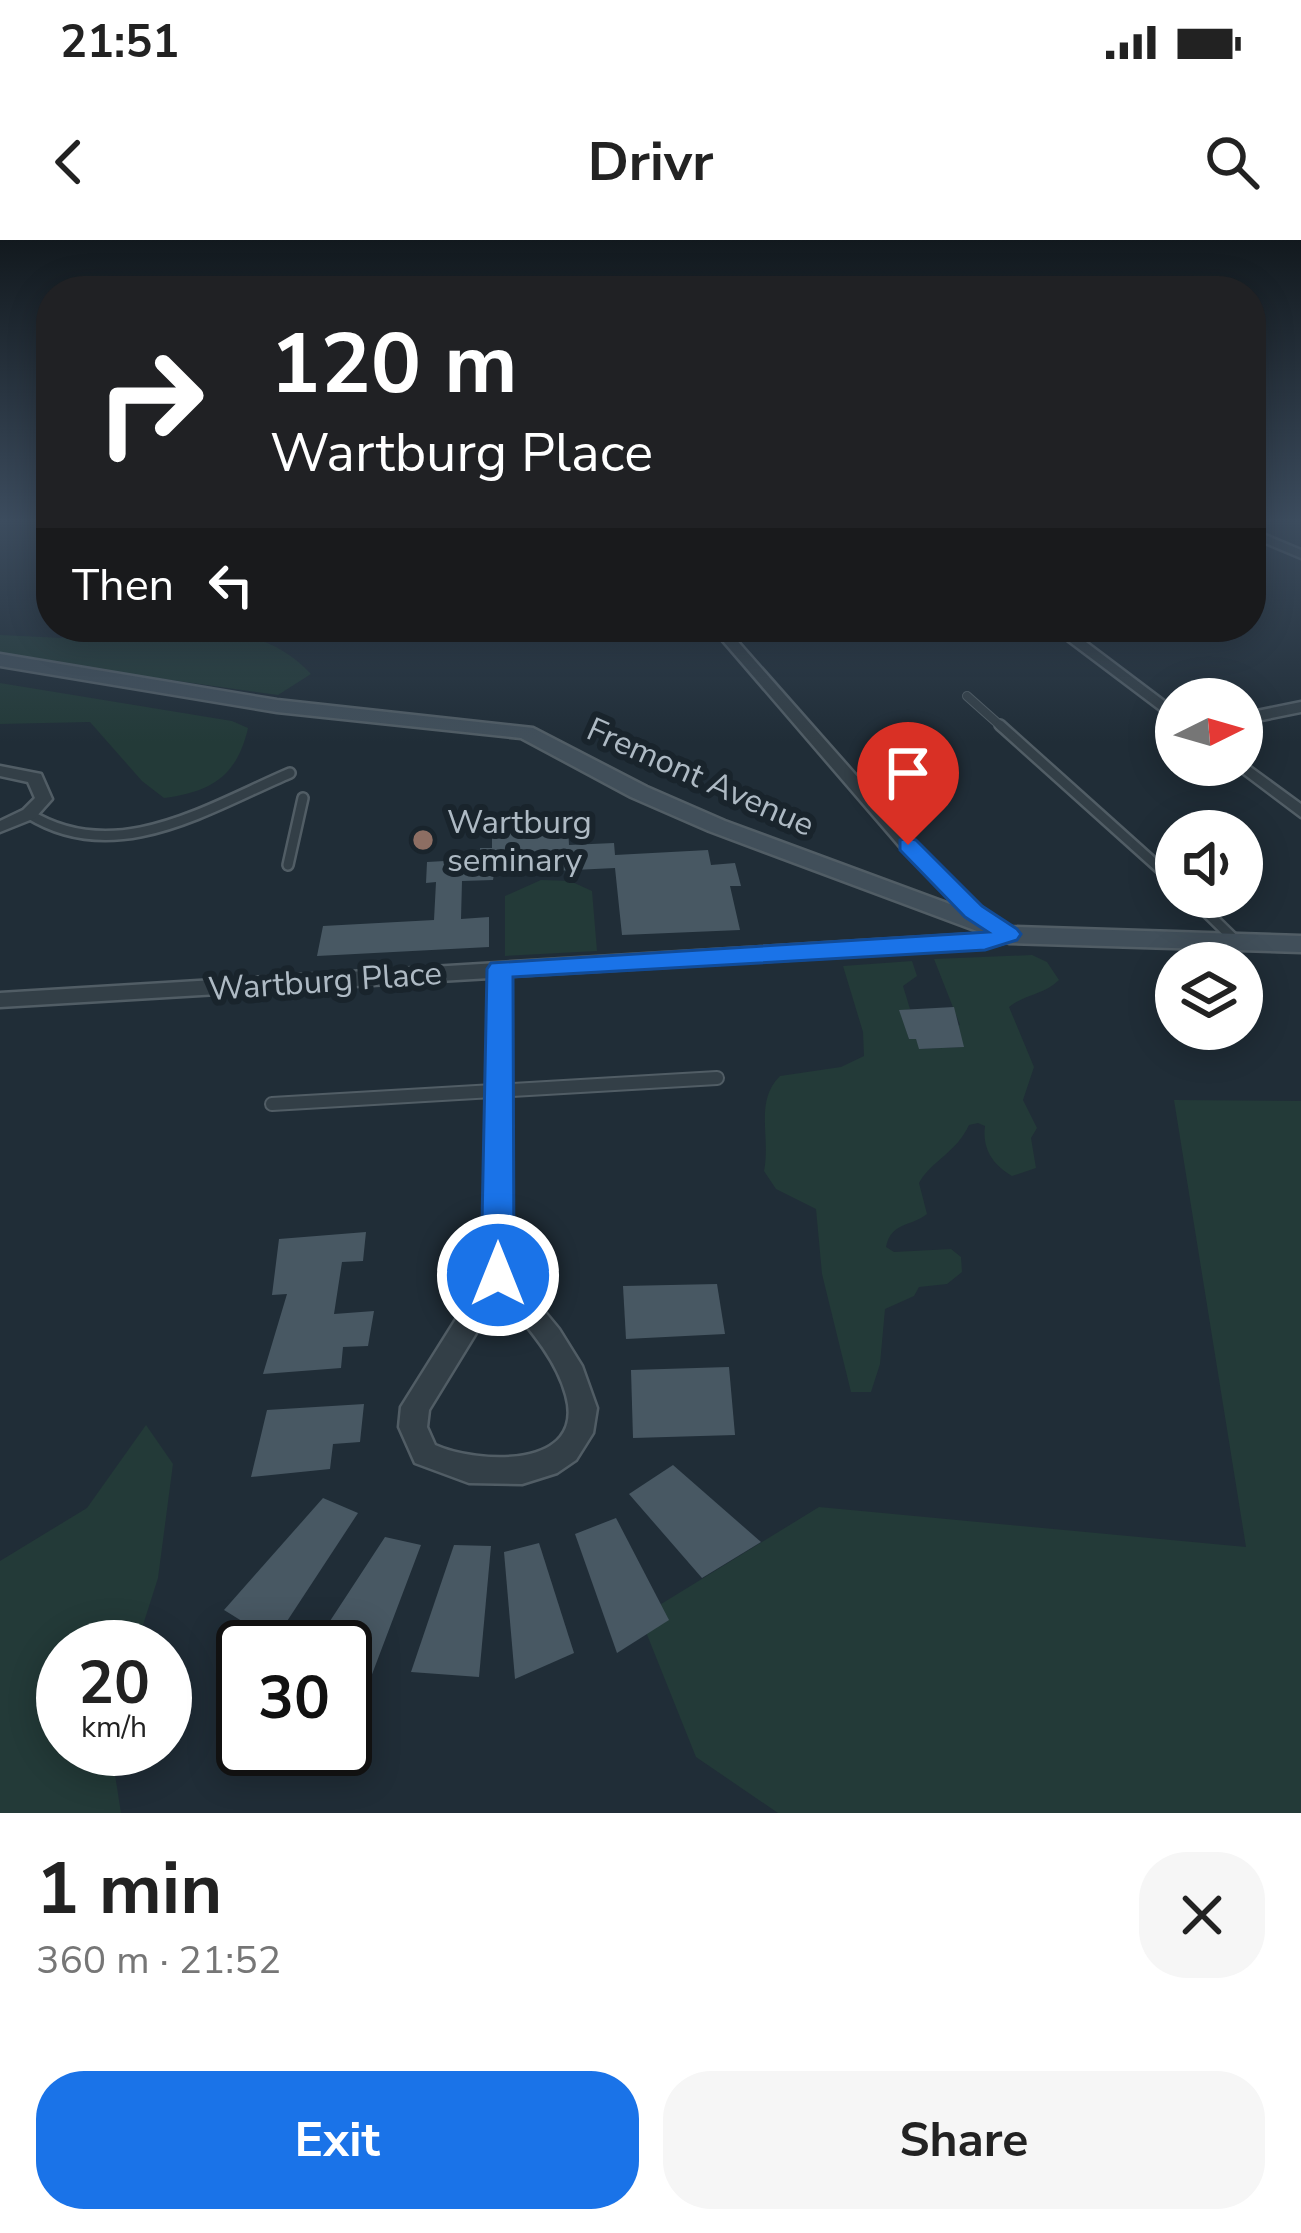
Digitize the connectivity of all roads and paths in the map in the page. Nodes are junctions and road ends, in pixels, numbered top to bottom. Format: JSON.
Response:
{"nodes":[{"id":1,"x":731,"y":642,"type":"edge"},
{"id":2,"x":1077,"y":642,"type":"edge"},
{"id":3,"x":0,"y":660,"type":"edge"},
{"id":4,"x":967,"y":696,"type":"dead end"},
{"id":5,"x":1155,"y":701,"type":"edge"},
{"id":6,"x":1301,"y":707,"type":"edge"},
{"id":7,"x":1263,"y":715,"type":"edge"},
{"id":8,"x":0,"y":771,"type":"edge"},
{"id":9,"x":290,"y":773,"type":"dead end"},
{"id":10,"x":1263,"y":783,"type":"edge"},
{"id":11,"x":303,"y":798,"type":"dead end"},
{"id":12,"x":1301,"y":812,"type":"edge"},
{"id":13,"x":29,"y":814,"type":"junction"},
{"id":14,"x":0,"y":827,"type":"edge"},
{"id":15,"x":1155,"y":864,"type":"edge"},
{"id":16,"x":288,"y":865,"type":"dead end"},
{"id":17,"x":1212,"y":918,"type":"edge"},
{"id":18,"x":1009,"y":934,"type":"junction"},
{"id":19,"x":1237,"y":942,"type":"joint"},
{"id":20,"x":1263,"y":943,"type":"edge"},
{"id":21,"x":1301,"y":944,"type":"edge"},
{"id":22,"x":500,"y":969,"type":"junction"},
{"id":23,"x":0,"y":1000,"type":"edge"},
{"id":24,"x":717,"y":1078,"type":"dead end"},
{"id":25,"x":498,"y":1091,"type":"junction"},
{"id":26,"x":272,"y":1104,"type":"dead end"},
{"id":27,"x":498,"y":1275,"type":"junction"}],
"edges":[{"from":1,"to":18,"type":"street"},
{"from":2,"to":5,"type":"street"},
{"from":3,"to":18,"type":"main road","name":"Fremont Avenue"},
{"from":4,"to":15,"type":"lane"},
{"from":6,"to":7,"type":"street"},
{"from":8,"to":13,"type":"street"},
{"from":9,"to":13,"type":"lane"},
{"from":10,"to":12,"type":"street"},
{"from":11,"to":16,"type":"lane"},
{"from":13,"to":14,"type":"street"},
{"from":17,"to":19,"type":"lane"},
{"from":18,"to":19,"type":"main road","name":"Fremont Avenue"},
{"from":18,"to":22,"type":"street","name":"Wartburg Place"},
{"from":20,"to":21,"type":"main road","name":"Fremont Avenue"},
{"from":22,"to":23,"type":"street","name":"Wartburg Place"},
{"from":22,"to":25,"type":"street"},
{"from":24,"to":25,"type":"lane"},
{"from":25,"to":26,"type":"lane"},
{"from":25,"to":27,"type":"street"},
{"from":27,"to":27,"type":"street"}]}
